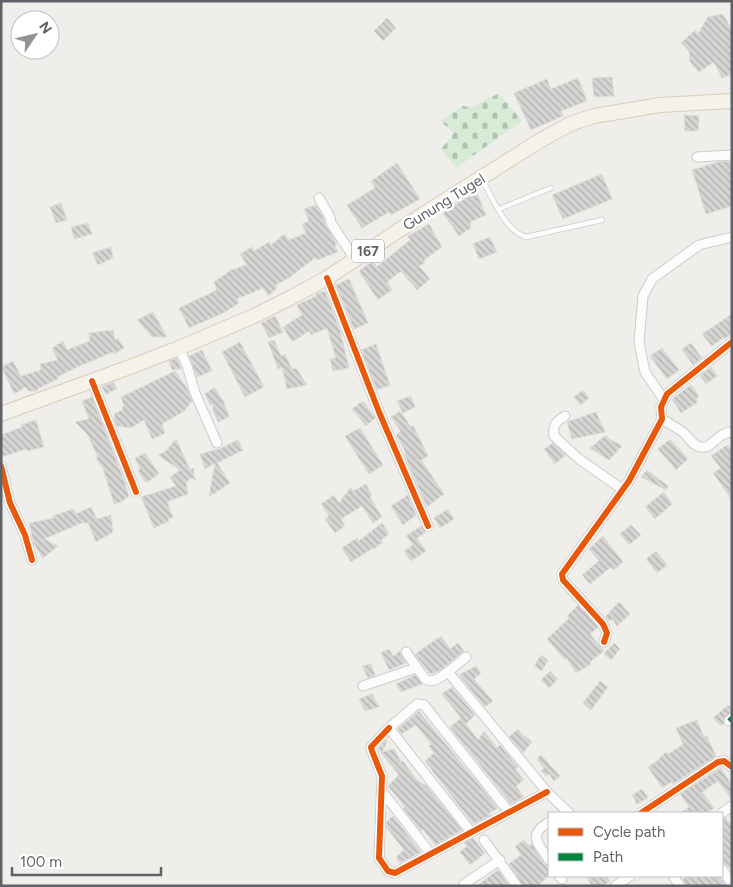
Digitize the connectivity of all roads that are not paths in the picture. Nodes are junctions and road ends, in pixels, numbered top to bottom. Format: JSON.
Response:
{"nodes":[{"id":1,"x":732,"y":101,"type":"edge"},
{"id":2,"x":732,"y":155,"type":"edge"},
{"id":3,"x":698,"y":157,"type":"dead end"},
{"id":4,"x":481,"y":178,"type":"junction"},
{"id":5,"x":551,"y":188,"type":"dead end"},
{"id":6,"x":319,"y":198,"type":"dead end"},
{"id":7,"x":499,"y":209,"type":"junction"},
{"id":8,"x":602,"y":220,"type":"dead end"},
{"id":9,"x":732,"y":237,"type":"edge"},
{"id":10,"x":355,"y":259,"type":"junction"},
{"id":11,"x":327,"y":278,"type":"junction"},
{"id":12,"x":732,"y":342,"type":"edge"},
{"id":13,"x":178,"y":348,"type":"junction"},
{"id":14,"x":92,"y":381,"type":"junction"},
{"id":15,"x":664,"y":400,"type":"junction"},
{"id":16,"x":1,"y":414,"type":"edge"},
{"id":17,"x":565,"y":416,"type":"dead end"},
{"id":18,"x":662,"y":419,"type":"junction"},
{"id":19,"x":732,"y":433,"type":"edge"},
{"id":20,"x":217,"y":443,"type":"dead end"},
{"id":21,"x":1,"y":466,"type":"edge"},
{"id":22,"x":622,"y":489,"type":"junction"},
{"id":23,"x":136,"y":492,"type":"dead end"},
{"id":24,"x":428,"y":526,"type":"dead end"},
{"id":25,"x":32,"y":560,"type":"dead end"},
{"id":26,"x":604,"y":642,"type":"dead end"},
{"id":27,"x":406,"y":652,"type":"dead end"},
{"id":28,"x":466,"y":657,"type":"dead end"},
{"id":29,"x":416,"y":668,"type":"junction"},
{"id":30,"x":448,"y":672,"type":"junction"},
{"id":31,"x":363,"y":686,"type":"dead end"},
{"id":32,"x":389,"y":728,"type":"junction"},
{"id":33,"x":732,"y":767,"type":"edge"},
{"id":34,"x":382,"y":791,"type":"junction"},
{"id":35,"x":547,"y":792,"type":"junction"},
{"id":36,"x":509,"y":812,"type":"junction"},
{"id":37,"x":566,"y":812,"type":"edge"},
{"id":38,"x":642,"y":812,"type":"edge"},
{"id":39,"x":548,"y":823,"type":"edge"},
{"id":40,"x":471,"y":832,"type":"junction"},
{"id":41,"x":484,"y":840,"type":"dead end"},
{"id":42,"x":430,"y":853,"type":"junction"},
{"id":43,"x":548,"y":858,"type":"edge"},
{"id":44,"x":500,"y":860,"type":"junction"},
{"id":45,"x":723,"y":870,"type":"edge"},
{"id":46,"x":732,"y":884,"type":"edge"},
{"id":47,"x":463,"y":885,"type":"edge"},
{"id":48,"x":517,"y":886,"type":"edge"}],
"edges":[{"from":1,"to":4,"type":"main road","name":"Gunung Tugel","number":"167"},
{"from":2,"to":3,"type":"street"},
{"from":4,"to":7,"type":"lane"},
{"from":4,"to":10,"type":"main road","name":"Gunung Tugel","number":"167"},
{"from":5,"to":7,"type":"lane"},
{"from":6,"to":10,"type":"street"},
{"from":7,"to":8,"type":"lane"},
{"from":9,"to":15,"type":"street"},
{"from":10,"to":11,"type":"main road","name":"Gunung Tugel","number":"167"},
{"from":11,"to":13,"type":"main road","name":"Gunung Tugel","number":"167"},
{"from":11,"to":24,"type":"street"},
{"from":12,"to":15,"type":"street"},
{"from":13,"to":14,"type":"main road","name":"Gunung Tugel","number":"167"},
{"from":13,"to":20,"type":"street"},
{"from":14,"to":16,"type":"main road","name":"Gunung Tugel","number":"167"},
{"from":14,"to":23,"type":"street"},
{"from":15,"to":18,"type":"street"},
{"from":17,"to":22,"type":"street"},
{"from":18,"to":19,"type":"street"},
{"from":18,"to":22,"type":"street"},
{"from":21,"to":25,"type":"street"},
{"from":22,"to":26,"type":"street"},
{"from":27,"to":29,"type":"street"},
{"from":28,"to":30,"type":"street"},
{"from":29,"to":30,"type":"street"},
{"from":29,"to":31,"type":"street"},
{"from":30,"to":35,"type":"street"},
{"from":32,"to":34,"type":"street"},
{"from":32,"to":36,"type":"street"},
{"from":32,"to":40,"type":"street"},
{"from":33,"to":38,"type":"street"},
{"from":34,"to":42,"type":"street"},
{"from":34,"to":42,"type":"street"},
{"from":35,"to":36,"type":"street"},
{"from":35,"to":37,"type":"street"},
{"from":36,"to":40,"type":"street"},
{"from":39,"to":43,"type":"street"},
{"from":40,"to":42,"type":"street"},
{"from":41,"to":44,"type":"street"},
{"from":44,"to":47,"type":"street"},
{"from":44,"to":48,"type":"street"},
{"from":45,"to":46,"type":"street"}]}
